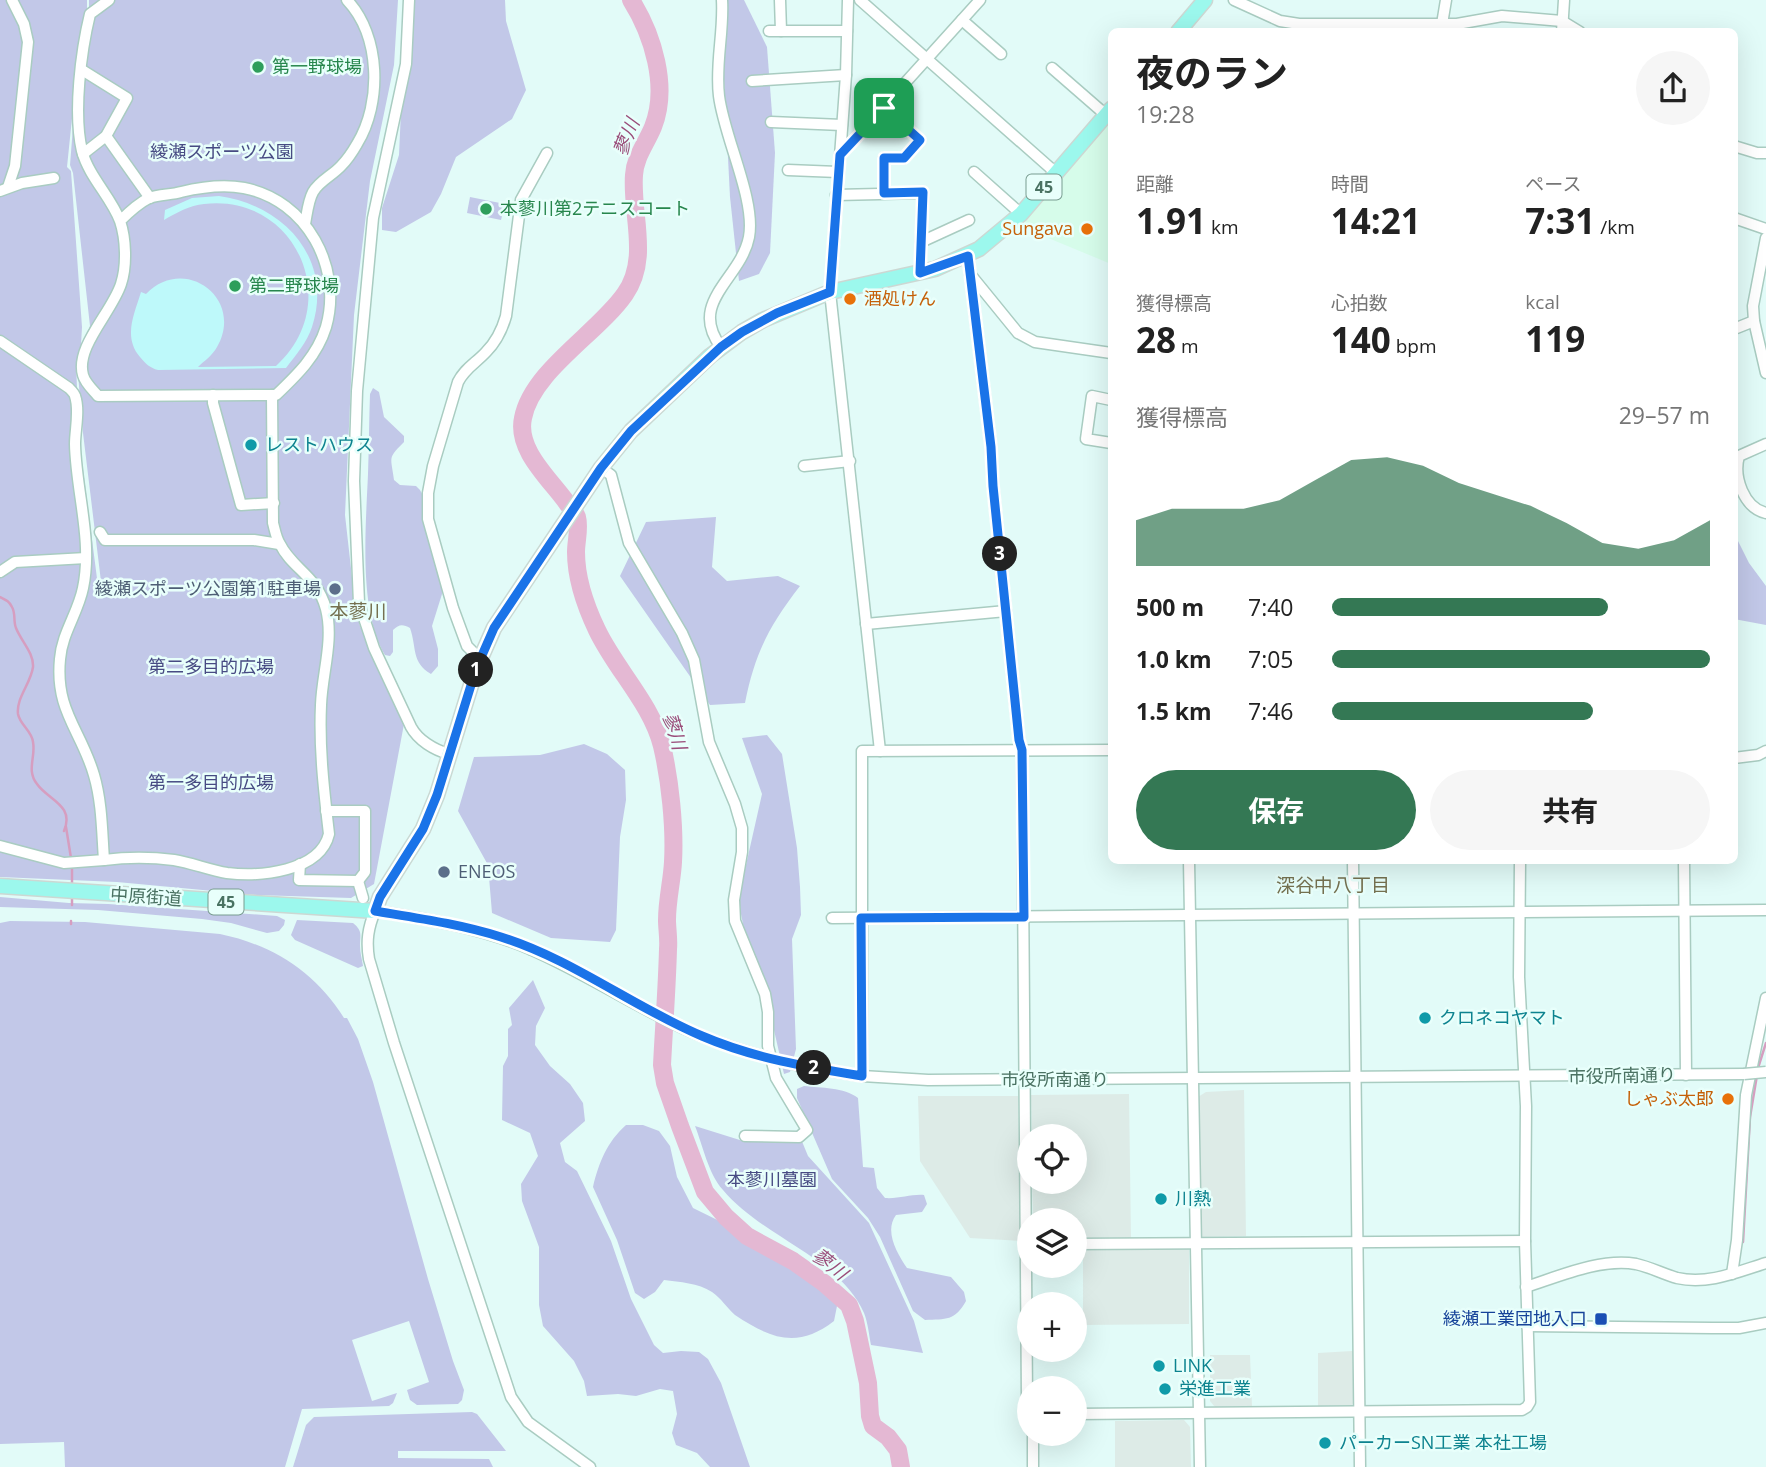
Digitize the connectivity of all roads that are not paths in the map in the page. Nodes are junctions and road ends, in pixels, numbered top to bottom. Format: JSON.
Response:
{"nodes":[{"id":1,"x":12,"y":0,"type":"edge"},
{"id":2,"x":109,"y":0,"type":"edge"},
{"id":3,"x":347,"y":0,"type":"edge"},
{"id":4,"x":409,"y":0,"type":"edge"},
{"id":5,"x":722,"y":0,"type":"edge"},
{"id":6,"x":780,"y":0,"type":"edge"},
{"id":7,"x":848,"y":0,"type":"edge"},
{"id":8,"x":860,"y":0,"type":"edge"},
{"id":9,"x":980,"y":0,"type":"edge"},
{"id":10,"x":1205,"y":0,"type":"edge"},
{"id":11,"x":1234,"y":0,"type":"edge"},
{"id":12,"x":1446,"y":0,"type":"edge"},
{"id":13,"x":1564,"y":0,"type":"edge"},
{"id":14,"x":962,"y":20,"type":"junction"},
{"id":15,"x":1442,"y":24,"type":"junction"},
{"id":16,"x":1562,"y":26,"type":"edge"},
{"id":17,"x":1181,"y":28,"type":"edge"},
{"id":18,"x":1323,"y":28,"type":"edge"},
{"id":19,"x":1457,"y":28,"type":"edge"},
{"id":20,"x":847,"y":31,"type":"junction"},
{"id":21,"x":1001,"y":54,"type":"dead end"},
{"id":22,"x":927,"y":59,"type":"junction"},
{"id":23,"x":1052,"y":67,"type":"dead end"},
{"id":24,"x":82,"y":70,"type":"junction"},
{"id":25,"x":846,"y":75,"type":"junction"},
{"id":26,"x":752,"y":81,"type":"dead end"},
{"id":27,"x":884,"y":108,"type":"junction"},
{"id":28,"x":1108,"y":111,"type":"edge"},
{"id":29,"x":1108,"y":113,"type":"edge"},
{"id":30,"x":771,"y":122,"type":"dead end"},
{"id":31,"x":842,"y":125,"type":"junction"},
{"id":32,"x":106,"y":136,"type":"junction"},
{"id":33,"x":1738,"y":147,"type":"edge"},
{"id":34,"x":547,"y":153,"type":"dead end"},
{"id":35,"x":1766,"y":153,"type":"edge"},
{"id":36,"x":83,"y":155,"type":"junction"},
{"id":37,"x":840,"y":155,"type":"junction"},
{"id":38,"x":788,"y":170,"type":"dead end"},
{"id":39,"x":838,"y":172,"type":"junction"},
{"id":40,"x":974,"y":172,"type":"dead end"},
{"id":41,"x":1056,"y":173,"type":"junction"},
{"id":42,"x":54,"y":178,"type":"dead end"},
{"id":43,"x":4,"y":189,"type":"edge"},
{"id":44,"x":884,"y":193,"type":"junction"},
{"id":45,"x":836,"y":194,"type":"junction"},
{"id":46,"x":150,"y":198,"type":"junction"},
{"id":47,"x":1021,"y":214,"type":"junction"},
{"id":48,"x":1738,"y":219,"type":"edge"},
{"id":49,"x":969,"y":220,"type":"dead end"},
{"id":50,"x":120,"y":221,"type":"junction"},
{"id":51,"x":305,"y":224,"type":"junction"},
{"id":52,"x":1766,"y":229,"type":"edge"},
{"id":53,"x":1766,"y":238,"type":"edge"},
{"id":54,"x":921,"y":242,"type":"junction"},
{"id":55,"x":968,"y":256,"type":"junction"},
{"id":56,"x":920,"y":273,"type":"junction"},
{"id":57,"x":970,"y":274,"type":"junction"},
{"id":58,"x":830,"y":292,"type":"junction"},
{"id":59,"x":1754,"y":321,"type":"junction"},
{"id":60,"x":1738,"y":327,"type":"edge"},
{"id":61,"x":0,"y":341,"type":"edge"},
{"id":62,"x":721,"y":347,"type":"junction"},
{"id":63,"x":1108,"y":353,"type":"edge"},
{"id":64,"x":1766,"y":373,"type":"edge"},
{"id":65,"x":213,"y":395,"type":"junction"},
{"id":66,"x":272,"y":395,"type":"junction"},
{"id":67,"x":98,"y":397,"type":"junction"},
{"id":68,"x":76,"y":400,"type":"junction"},
{"id":69,"x":1108,"y":400,"type":"edge"},
{"id":70,"x":1108,"y":443,"type":"edge"},
{"id":71,"x":1766,"y":444,"type":"edge"},
{"id":72,"x":1738,"y":459,"type":"edge"},
{"id":73,"x":850,"y":461,"type":"junction"},
{"id":74,"x":804,"y":466,"type":"dead end"},
{"id":75,"x":601,"y":468,"type":"junction"},
{"id":76,"x":1738,"y":468,"type":"edge"},
{"id":77,"x":274,"y":503,"type":"junction"},
{"id":78,"x":1766,"y":513,"type":"edge"},
{"id":79,"x":100,"y":532,"type":"dead end"},
{"id":80,"x":279,"y":544,"type":"junction"},
{"id":81,"x":86,"y":558,"type":"junction"},
{"id":82,"x":0,"y":572,"type":"edge"},
{"id":83,"x":1006,"y":611,"type":"junction"},
{"id":84,"x":866,"y":624,"type":"junction"},
{"id":85,"x":480,"y":659,"type":"junction"},
{"id":86,"x":1022,"y":750,"type":"junction"},
{"id":87,"x":1108,"y":750,"type":"edge"},
{"id":88,"x":880,"y":751,"type":"junction"},
{"id":89,"x":1766,"y":751,"type":"edge"},
{"id":90,"x":449,"y":754,"type":"junction"},
{"id":91,"x":1738,"y":758,"type":"edge"},
{"id":92,"x":326,"y":811,"type":"junction"},
{"id":93,"x":0,"y":846,"type":"edge"},
{"id":94,"x":104,"y":860,"type":"junction"},
{"id":95,"x":300,"y":864,"type":"junction"},
{"id":96,"x":1189,"y":864,"type":"edge"},
{"id":97,"x":1353,"y":864,"type":"edge"},
{"id":98,"x":1520,"y":864,"type":"edge"},
{"id":99,"x":1684,"y":864,"type":"edge"},
{"id":100,"x":358,"y":881,"type":"junction"},
{"id":101,"x":0,"y":886,"type":"edge"},
{"id":102,"x":363,"y":898,"type":"dead end"},
{"id":103,"x":1766,"y":910,"type":"edge"},
{"id":104,"x":375,"y":911,"type":"junction"},
{"id":105,"x":1685,"y":911,"type":"junction"},
{"id":106,"x":1519,"y":912,"type":"junction"},
{"id":107,"x":1354,"y":913,"type":"junction"},
{"id":108,"x":1190,"y":915,"type":"junction"},
{"id":109,"x":1024,"y":917,"type":"junction"},
{"id":110,"x":832,"y":918,"type":"dead end"},
{"id":111,"x":861,"y":918,"type":"junction"},
{"id":112,"x":1766,"y":998,"type":"edge"},
{"id":113,"x":1766,"y":1072,"type":"edge"},
{"id":114,"x":1686,"y":1075,"type":"junction"},
{"id":115,"x":862,"y":1076,"type":"junction"},
{"id":116,"x":1524,"y":1076,"type":"junction"},
{"id":117,"x":1357,"y":1078,"type":"junction"},
{"id":118,"x":1192,"y":1079,"type":"junction"},
{"id":119,"x":1026,"y":1081,"type":"junction"},
{"id":120,"x":745,"y":1136,"type":"dead end"},
{"id":121,"x":1028,"y":1208,"type":"edge"},
{"id":122,"x":1356,"y":1241,"type":"junction"},
{"id":123,"x":1525,"y":1241,"type":"junction"},
{"id":124,"x":1195,"y":1242,"type":"junction"},
{"id":125,"x":1087,"y":1244,"type":"edge"},
{"id":126,"x":1766,"y":1263,"type":"edge"},
{"id":127,"x":1732,"y":1274,"type":"junction"},
{"id":128,"x":1028,"y":1278,"type":"edge"},
{"id":129,"x":1526,"y":1287,"type":"junction"},
{"id":130,"x":1766,"y":1323,"type":"edge"},
{"id":131,"x":1527,"y":1326,"type":"junction"},
{"id":132,"x":1028,"y":1376,"type":"edge"},
{"id":133,"x":1359,"y":1411,"type":"junction"},
{"id":134,"x":1200,"y":1413,"type":"junction"},
{"id":135,"x":1087,"y":1414,"type":"edge"},
{"id":136,"x":1033,"y":1446,"type":"edge"},
{"id":137,"x":590,"y":1467,"type":"edge"},
{"id":138,"x":1033,"y":1467,"type":"edge"},
{"id":139,"x":1200,"y":1467,"type":"edge"},
{"id":140,"x":1360,"y":1467,"type":"edge"}],
"edges":[{"from":1,"to":43,"type":"street"},
{"from":2,"to":24,"type":"street"},
{"from":3,"to":51,"type":"street"},
{"from":4,"to":90,"type":"street"},
{"from":5,"to":62,"type":"street"},
{"from":6,"to":20,"type":"street"},
{"from":7,"to":20,"type":"street"},
{"from":8,"to":22,"type":"street"},
{"from":9,"to":14,"type":"street"},
{"from":10,"to":17,"type":"main road"},
{"from":11,"to":18,"type":"street"},
{"from":12,"to":15,"type":"street"},
{"from":13,"to":16,"type":"street"},
{"from":14,"to":21,"type":"street"},
{"from":14,"to":22,"type":"street"},
{"from":15,"to":18,"type":"street"},
{"from":15,"to":19,"type":"street"},
{"from":16,"to":19,"type":"street"},
{"from":20,"to":25,"type":"street"},
{"from":22,"to":27,"type":"street"},
{"from":22,"to":41,"type":"street"},
{"from":23,"to":28,"type":"street"},
{"from":24,"to":32,"type":"street"},
{"from":24,"to":36,"type":"street"},
{"from":25,"to":26,"type":"street"},
{"from":25,"to":31,"type":"street"},
{"from":27,"to":37,"type":"street"},
{"from":27,"to":44,"type":"street"},
{"from":29,"to":41,"type":"main road","number":"45"},
{"from":30,"to":31,"type":"street"},
{"from":31,"to":37,"type":"street"},
{"from":32,"to":36,"type":"street"},
{"from":32,"to":46,"type":"street"},
{"from":33,"to":35,"type":"street"},
{"from":34,"to":85,"type":"street"},
{"from":36,"to":50,"type":"street"},
{"from":37,"to":39,"type":"street"},
{"from":38,"to":39,"type":"street"},
{"from":39,"to":45,"type":"street"},
{"from":40,"to":47,"type":"street"},
{"from":41,"to":47,"type":"main road","number":"45"},
{"from":42,"to":43,"type":"street"},
{"from":44,"to":45,"type":"street"},
{"from":44,"to":54,"type":"street"},
{"from":45,"to":58,"type":"street"},
{"from":46,"to":50,"type":"street"},
{"from":46,"to":51,"type":"street"},
{"from":47,"to":55,"type":"main road","number":"45"},
{"from":48,"to":52,"type":"street"},
{"from":49,"to":54,"type":"street"},
{"from":50,"to":67,"type":"street"},
{"from":51,"to":66,"type":"street"},
{"from":53,"to":59,"type":"street"},
{"from":54,"to":56,"type":"street"},
{"from":55,"to":56,"type":"main road","number":"45"},
{"from":55,"to":57,"type":"street"},
{"from":56,"to":58,"type":"main road","number":"45"},
{"from":57,"to":63,"type":"street"},
{"from":57,"to":83,"type":"street"},
{"from":58,"to":62,"type":"main road","number":"45"},
{"from":58,"to":73,"type":"street"},
{"from":59,"to":60,"type":"street"},
{"from":59,"to":64,"type":"street"},
{"from":61,"to":68,"type":"street"},
{"from":62,"to":75,"type":"main road","number":"45"},
{"from":65,"to":66,"type":"street"},
{"from":65,"to":67,"type":"street"},
{"from":65,"to":77,"type":"street"},
{"from":66,"to":77,"type":"street"},
{"from":67,"to":68,"type":"street"},
{"from":68,"to":81,"type":"street"},
{"from":69,"to":70,"type":"street"},
{"from":71,"to":72,"type":"street"},
{"from":73,"to":74,"type":"street"},
{"from":73,"to":84,"type":"street"},
{"from":75,"to":85,"type":"main road","number":"45"},
{"from":75,"to":120,"type":"street"},
{"from":76,"to":78,"type":"street"},
{"from":77,"to":80,"type":"street"},
{"from":79,"to":80,"type":"street"},
{"from":80,"to":92,"type":"street"},
{"from":81,"to":82,"type":"street"},
{"from":81,"to":94,"type":"street"},
{"from":83,"to":84,"type":"street"},
{"from":83,"to":86,"type":"street"},
{"from":84,"to":88,"type":"street"},
{"from":85,"to":90,"type":"main road","number":"45"},
{"from":86,"to":87,"type":"street"},
{"from":86,"to":88,"type":"street"},
{"from":86,"to":109,"type":"street"},
{"from":88,"to":111,"type":"street"},
{"from":89,"to":91,"type":"street"},
{"from":90,"to":104,"type":"main road","number":"45"},
{"from":92,"to":95,"type":"street"},
{"from":92,"to":100,"type":"street"},
{"from":93,"to":94,"type":"street"},
{"from":94,"to":95,"type":"street"},
{"from":95,"to":100,"type":"street"},
{"from":96,"to":108,"type":"street"},
{"from":97,"to":107,"type":"street"},
{"from":98,"to":106,"type":"street"},
{"from":99,"to":105,"type":"street"},
{"from":100,"to":102,"type":"street"},
{"from":101,"to":104,"type":"main road","name":"中原街道","number":"45"},
{"from":103,"to":105,"type":"street"},
{"from":104,"to":115,"type":"street","name":"市役所南通り","bridge":true},
{"from":104,"to":137,"type":"street"},
{"from":105,"to":106,"type":"street"},
{"from":105,"to":114,"type":"street"},
{"from":106,"to":107,"type":"street"},
{"from":106,"to":116,"type":"street"},
{"from":107,"to":108,"type":"street"},
{"from":107,"to":117,"type":"street"},
{"from":108,"to":109,"type":"street"},
{"from":108,"to":118,"type":"street"},
{"from":109,"to":111,"type":"street"},
{"from":109,"to":119,"type":"street"},
{"from":110,"to":111,"type":"street"},
{"from":111,"to":115,"type":"street"},
{"from":112,"to":127,"type":"street"},
{"from":113,"to":114,"type":"street","name":"市役所南通り","bridge":true},
{"from":114,"to":116,"type":"street","name":"市役所南通り"},
{"from":115,"to":119,"type":"street","name":"市役所南通り"},
{"from":116,"to":117,"type":"street","name":"市役所南通り"},
{"from":116,"to":123,"type":"street"},
{"from":117,"to":118,"type":"street","name":"市役所南通り"},
{"from":117,"to":122,"type":"street"},
{"from":118,"to":119,"type":"street","name":"市役所南通り"},
{"from":118,"to":124,"type":"street"},
{"from":119,"to":121,"type":"street"},
{"from":122,"to":123,"type":"street"},
{"from":122,"to":124,"type":"street"},
{"from":122,"to":133,"type":"street"},
{"from":123,"to":129,"type":"street"},
{"from":124,"to":125,"type":"street"},
{"from":124,"to":134,"type":"street"},
{"from":126,"to":127,"type":"street"},
{"from":127,"to":129,"type":"street"},
{"from":128,"to":132,"type":"street"},
{"from":129,"to":131,"type":"street"},
{"from":130,"to":131,"type":"street"},
{"from":131,"to":133,"type":"street"},
{"from":133,"to":134,"type":"street"},
{"from":133,"to":140,"type":"street"},
{"from":134,"to":135,"type":"street"},
{"from":134,"to":139,"type":"street"},
{"from":136,"to":138,"type":"street"}]}
